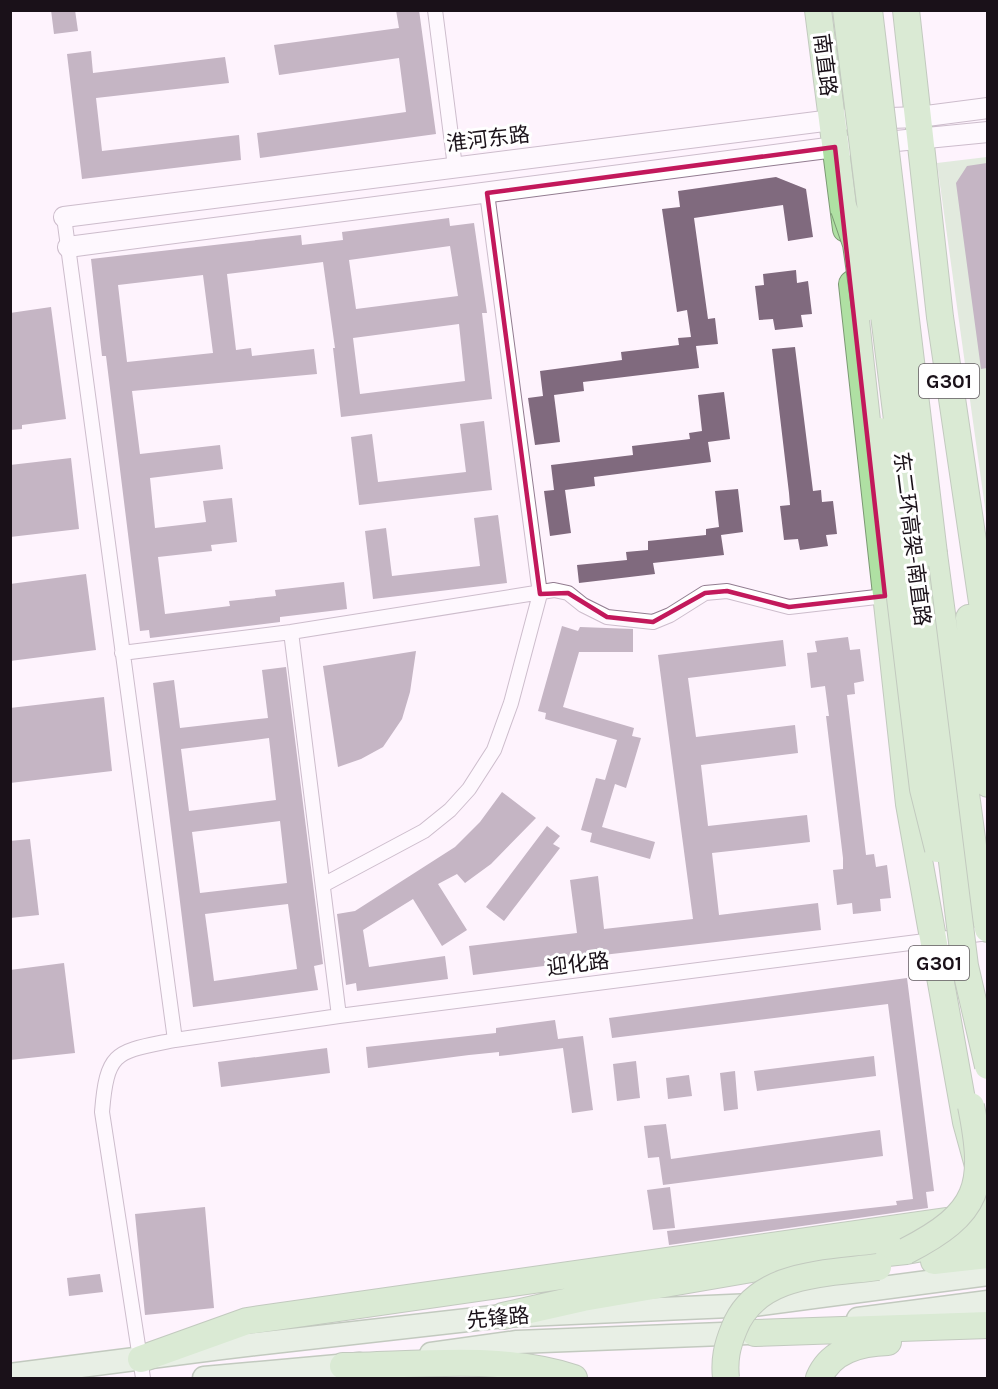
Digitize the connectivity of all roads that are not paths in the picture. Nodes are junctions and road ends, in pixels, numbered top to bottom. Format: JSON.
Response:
{"nodes":[{"id":1,"x":435,"y":10,"type":"edge"},
{"id":2,"x":818,"y":10,"type":"edge"},
{"id":3,"x":846,"y":10,"type":"edge"},
{"id":4,"x":869,"y":10,"type":"edge"},
{"id":5,"x":906,"y":10,"type":"edge"},
{"id":6,"x":987,"y":108,"type":"edge"},
{"id":7,"x":832,"y":120,"type":"junction"},
{"id":8,"x":920,"y":128,"type":"junction"},
{"id":9,"x":987,"y":132,"type":"edge"},
{"id":10,"x":835,"y":147,"type":"junction"},
{"id":11,"x":455,"y":167,"type":"junction"},
{"id":12,"x":488,"y":193,"type":"junction"},
{"id":13,"x":844,"y":209,"type":"junction"},
{"id":14,"x":64,"y":217,"type":"joint"},
{"id":15,"x":68,"y":248,"type":"junction"},
{"id":16,"x":939,"y":317,"type":"junction"},
{"id":17,"x":540,"y":594,"type":"junction"},
{"id":18,"x":885,"y":596,"type":"junction"},
{"id":19,"x":291,"y":632,"type":"junction"},
{"id":20,"x":987,"y":643,"type":"edge"},
{"id":21,"x":122,"y":653,"type":"junction"},
{"id":22,"x":987,"y":784,"type":"edge"},
{"id":23,"x":324,"y":885,"type":"junction"},
{"id":24,"x":987,"y":931,"type":"edge"},
{"id":25,"x":936,"y":949,"type":"junction"},
{"id":26,"x":966,"y":966,"type":"junction"},
{"id":27,"x":339,"y":1016,"type":"junction"},
{"id":28,"x":175,"y":1040,"type":"junction"},
{"id":29,"x":987,"y":1066,"type":"edge"},
{"id":30,"x":969,"y":1114,"type":"junction"},
{"id":31,"x":987,"y":1202,"type":"edge"},
{"id":32,"x":987,"y":1215,"type":"edge"},
{"id":33,"x":914,"y":1226,"type":"junction"},
{"id":34,"x":987,"y":1236,"type":"edge"},
{"id":35,"x":906,"y":1251,"type":"junction"},
{"id":36,"x":987,"y":1255,"type":"edge"},
{"id":37,"x":987,"y":1275,"type":"edge"},
{"id":38,"x":987,"y":1302,"type":"edge"},
{"id":39,"x":503,"y":1316,"type":"junction"},
{"id":40,"x":878,"y":1323,"type":"junction"},
{"id":41,"x":987,"y":1325,"type":"edge"},
{"id":42,"x":755,"y":1333,"type":"joint"},
{"id":43,"x":987,"y":1341,"type":"edge"},
{"id":44,"x":343,"y":1366,"type":"junction"},
{"id":45,"x":524,"y":1366,"type":"junction"},
{"id":46,"x":142,"y":1369,"type":"edge"},
{"id":47,"x":10,"y":1375,"type":"edge"},
{"id":48,"x":204,"y":1378,"type":"edge"},
{"id":49,"x":420,"y":1378,"type":"edge"},
{"id":50,"x":570,"y":1378,"type":"edge"},
{"id":51,"x":726,"y":1378,"type":"edge"},
{"id":52,"x":819,"y":1378,"type":"edge"}],
"edges":[{"from":1,"to":11,"type":"street"},
{"from":2,"to":7,"type":"highway","name":"南直路","number":"G301"},
{"from":3,"to":26,"type":"highway","name":"东二环高架-南直路","bridge":true},
{"from":4,"to":24,"type":"highway","name":"东二环高架-南直路","bridge":true},
{"from":5,"to":8,"type":"highway","number":"G301"},
{"from":6,"to":8,"type":"main road"},
{"from":7,"to":8,"type":"main road","name":"淮河东路"},
{"from":7,"to":10,"type":"highway","number":"G301"},
{"from":7,"to":11,"type":"main road","name":"淮河东路"},
{"from":8,"to":9,"type":"main road"},
{"from":8,"to":10,"type":"main road"},
{"from":8,"to":16,"type":"highway","number":"G301"},
{"from":10,"to":12,"type":"main road"},
{"from":10,"to":13,"type":"highway","number":"G301"},
{"from":11,"to":14,"type":"main road","name":"淮河东路"},
{"from":12,"to":15,"type":"main road"},
{"from":12,"to":17,"type":"street"},
{"from":13,"to":18,"type":"highway","number":"G301"},
{"from":13,"to":26,"type":"highway","bridge":true},
{"from":14,"to":15,"type":"street"},
{"from":15,"to":21,"type":"street"},
{"from":16,"to":20,"type":"highway","number":"G301"},
{"from":16,"to":22,"type":"highway"},
{"from":17,"to":18,"type":"street"},
{"from":17,"to":19,"type":"street"},
{"from":17,"to":23,"type":"street"},
{"from":18,"to":25,"type":"highway","number":"G301"},
{"from":19,"to":21,"type":"street"},
{"from":19,"to":23,"type":"street"},
{"from":21,"to":28,"type":"street"},
{"from":23,"to":27,"type":"street"},
{"from":24,"to":25,"type":"street","name":"迎化路"},
{"from":25,"to":27,"type":"street","name":"迎化路"},
{"from":25,"to":30,"type":"highway"},
{"from":26,"to":29,"type":"highway","name":"东二环高架-南直路","bridge":true},
{"from":27,"to":28,"type":"street","name":"迎化路"},
{"from":28,"to":46,"type":"street","name":"迎化路"},
{"from":30,"to":31,"type":"highway"},
{"from":30,"to":33,"type":"highway"},
{"from":30,"to":35,"type":"highway","bridge":true},
{"from":32,"to":33,"type":"highway"},
{"from":33,"to":46,"type":"highway"},
{"from":34,"to":35,"type":"highway"},
{"from":35,"to":39,"type":"highway"},
{"from":36,"to":51,"type":"highway","bridge":true},
{"from":37,"to":39,"type":"main road","name":"先锋路"},
{"from":38,"to":40,"type":"main road"},
{"from":39,"to":46,"type":"main road","name":"先锋路"},
{"from":40,"to":41,"type":"highway"},
{"from":40,"to":42,"type":"highway"},
{"from":42,"to":44,"type":"main road","name":"先锋路"},
{"from":43,"to":52,"type":"highway"},
{"from":44,"to":45,"type":"highway"},
{"from":44,"to":48,"type":"main road","name":"先锋路"},
{"from":45,"to":49,"type":"highway"},
{"from":45,"to":50,"type":"highway"},
{"from":46,"to":47,"type":"main road","name":"先锋路"}]}
